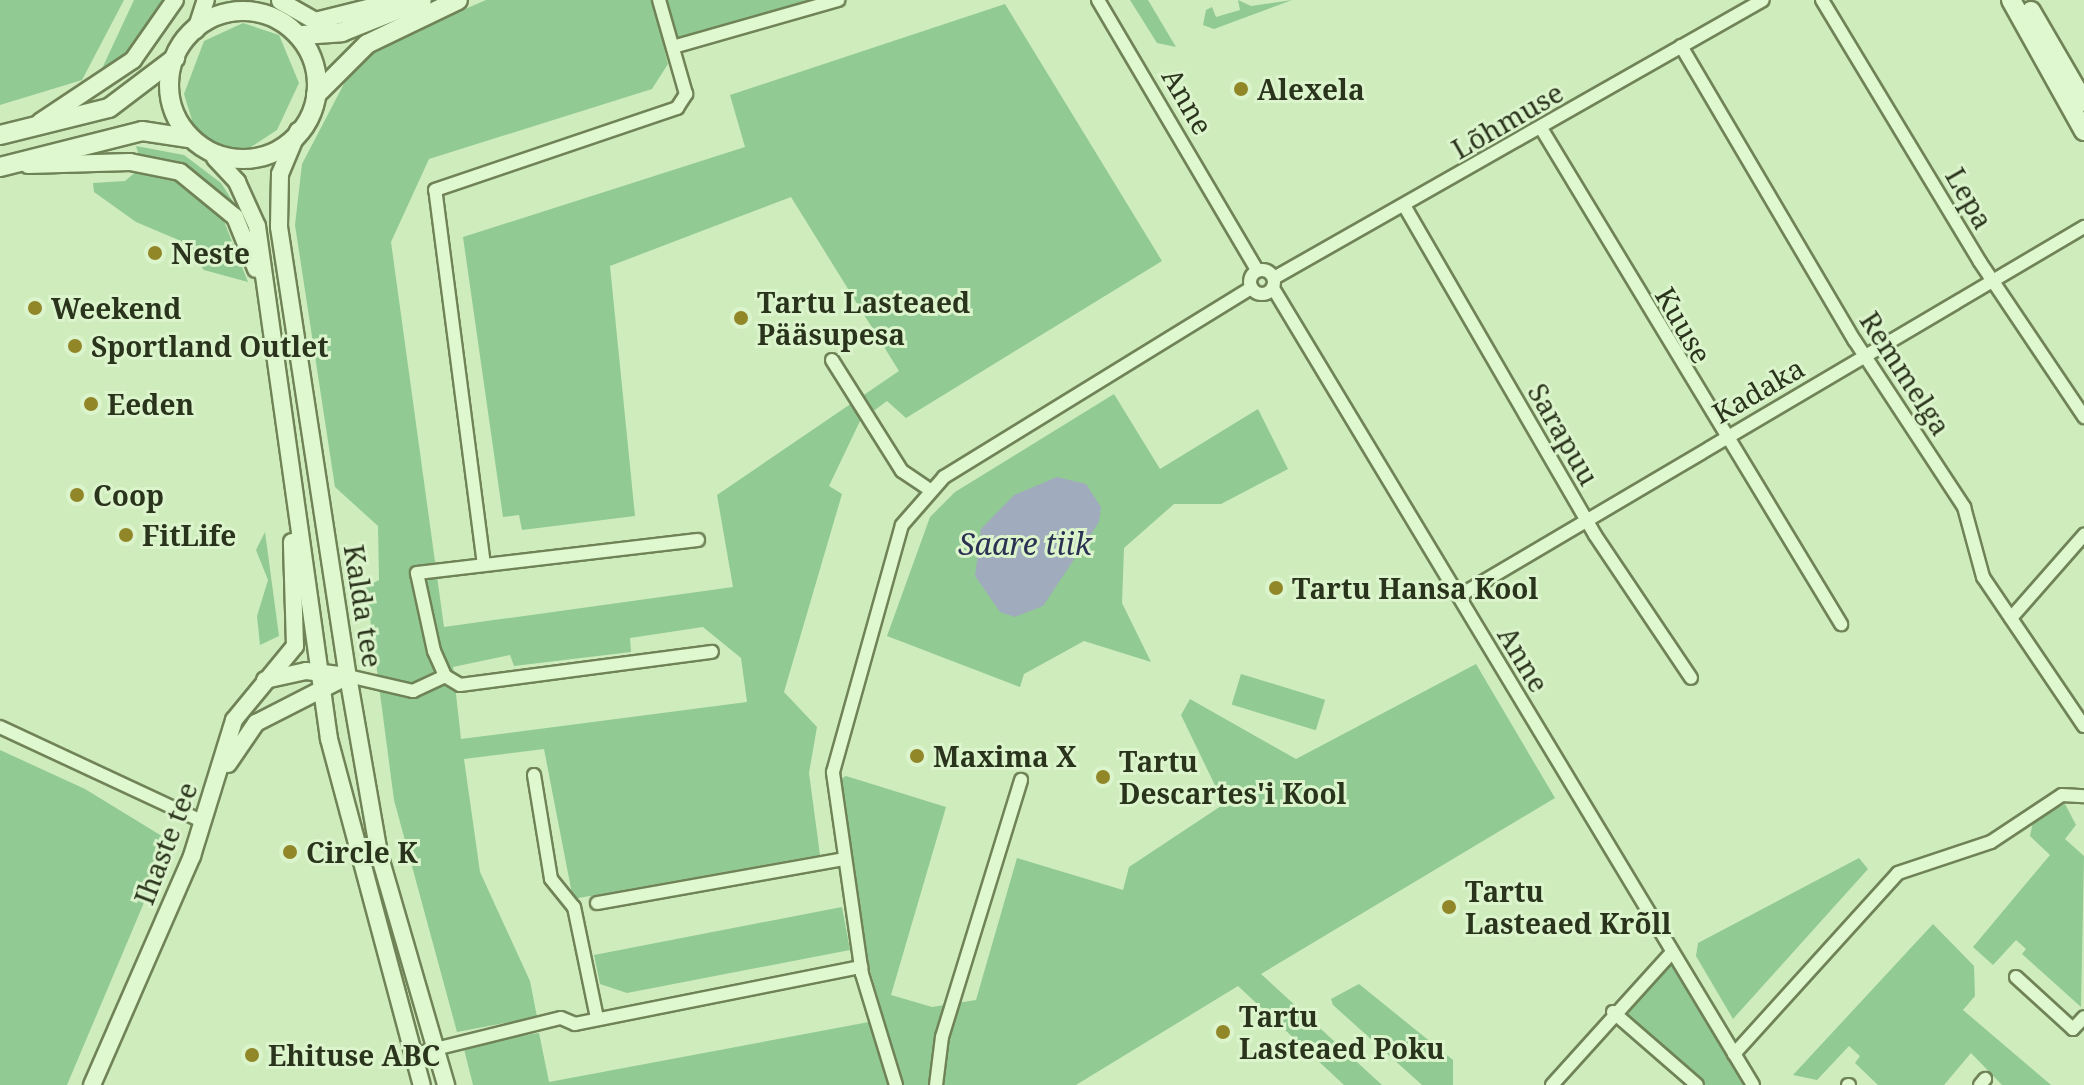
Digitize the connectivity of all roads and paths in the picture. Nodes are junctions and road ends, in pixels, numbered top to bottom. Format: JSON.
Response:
{"nodes":[{"id":1,"x":175,"y":0,"type":"edge"},
{"id":2,"x":206,"y":0,"type":"edge"},
{"id":3,"x":280,"y":0,"type":"edge"},
{"id":4,"x":399,"y":0,"type":"edge"},
{"id":5,"x":422,"y":0,"type":"edge"},
{"id":6,"x":458,"y":0,"type":"edge"},
{"id":7,"x":659,"y":0,"type":"edge"},
{"id":8,"x":838,"y":0,"type":"edge"},
{"id":9,"x":1098,"y":0,"type":"edge"},
{"id":10,"x":1763,"y":0,"type":"edge"},
{"id":11,"x":1822,"y":0,"type":"edge"},
{"id":12,"x":2011,"y":0,"type":"edge"},
{"id":13,"x":2025,"y":0,"type":"edge"},
{"id":14,"x":297,"y":29,"type":"junction"},
{"id":15,"x":196,"y":30,"type":"junction"},
{"id":16,"x":1681,"y":46,"type":"junction"},
{"id":17,"x":673,"y":47,"type":"junction"},
{"id":18,"x":175,"y":58,"type":"junction"},
{"id":19,"x":316,"y":95,"type":"junction"},
{"id":20,"x":2084,"y":102,"type":"edge"},
{"id":21,"x":1541,"y":128,"type":"junction"},
{"id":22,"x":298,"y":131,"type":"junction"},
{"id":23,"x":2084,"y":131,"type":"edge"},
{"id":24,"x":21,"y":132,"type":"junction"},
{"id":25,"x":0,"y":135,"type":"edge"},
{"id":26,"x":188,"y":138,"type":"junction"},
{"id":27,"x":215,"y":158,"type":"junction"},
{"id":28,"x":4,"y":166,"type":"edge"},
{"id":29,"x":1405,"y":207,"type":"junction"},
{"id":30,"x":2084,"y":227,"type":"edge"},
{"id":31,"x":1257,"y":270,"type":"junction"},
{"id":32,"x":1993,"y":281,"type":"junction"},
{"id":33,"x":1273,"y":283,"type":"junction"},
{"id":34,"x":1251,"y":288,"type":"junction"},
{"id":35,"x":269,"y":308,"type":"junction"},
{"id":36,"x":1865,"y":356,"type":"junction"},
{"id":37,"x":832,"y":360,"type":"dead end"},
{"id":38,"x":2084,"y":417,"type":"edge"},
{"id":39,"x":1723,"y":438,"type":"junction"},
{"id":40,"x":929,"y":489,"type":"junction"},
{"id":41,"x":298,"y":517,"type":"junction"},
{"id":42,"x":1587,"y":521,"type":"junction"},
{"id":43,"x":2084,"y":535,"type":"edge"},
{"id":44,"x":698,"y":540,"type":"dead end"},
{"id":45,"x":484,"y":565,"type":"junction"},
{"id":46,"x":1459,"y":596,"type":"junction"},
{"id":47,"x":2011,"y":618,"type":"junction"},
{"id":48,"x":1841,"y":624,"type":"dead end"},
{"id":49,"x":712,"y":652,"type":"dead end"},
{"id":50,"x":319,"y":671,"type":"junction"},
{"id":51,"x":348,"y":676,"type":"junction"},
{"id":52,"x":445,"y":676,"type":"junction"},
{"id":53,"x":1691,"y":678,"type":"dead end"},
{"id":54,"x":265,"y":680,"type":"junction"},
{"id":55,"x":323,"y":692,"type":"junction"},
{"id":56,"x":2084,"y":726,"type":"edge"},
{"id":57,"x":0,"y":727,"type":"edge"},
{"id":58,"x":534,"y":775,"type":"dead end"},
{"id":59,"x":217,"y":778,"type":"junction"},
{"id":60,"x":1021,"y":780,"type":"dead end"},
{"id":61,"x":2084,"y":796,"type":"edge"},
{"id":62,"x":204,"y":822,"type":"junction"},
{"id":63,"x":843,"y":859,"type":"junction"},
{"id":64,"x":597,"y":903,"type":"dead end"},
{"id":65,"x":1672,"y":952,"type":"junction"},
{"id":66,"x":861,"y":967,"type":"junction"},
{"id":67,"x":2016,"y":977,"type":"dead end"},
{"id":68,"x":1613,"y":1012,"type":"junction"},
{"id":69,"x":2084,"y":1017,"type":"edge"},
{"id":70,"x":597,"y":1018,"type":"junction"},
{"id":71,"x":432,"y":1049,"type":"junction"},
{"id":72,"x":1734,"y":1054,"type":"junction"},
{"id":73,"x":411,"y":1055,"type":"junction"},
{"id":74,"x":92,"y":1085,"type":"edge"},
{"id":75,"x":422,"y":1085,"type":"edge"},
{"id":76,"x":446,"y":1085,"type":"edge"},
{"id":77,"x":896,"y":1085,"type":"edge"},
{"id":78,"x":936,"y":1085,"type":"edge"},
{"id":79,"x":1552,"y":1085,"type":"edge"},
{"id":80,"x":1697,"y":1085,"type":"edge"},
{"id":81,"x":1753,"y":1085,"type":"edge"}],
"edges":[{"from":1,"to":24,"type":"street"},
{"from":2,"to":15,"type":"street"},
{"from":3,"to":4,"type":"street"},
{"from":3,"to":14,"type":"street"},
{"from":5,"to":14,"type":"main road"},
{"from":6,"to":19,"type":"main road"},
{"from":7,"to":17,"type":"street"},
{"from":8,"to":17,"type":"street"},
{"from":9,"to":31,"type":"street","name":"Anne"},
{"from":10,"to":16,"type":"street","name":"Lõhmuse"},
{"from":11,"to":32,"type":"street","name":"Lepa"},
{"from":12,"to":23,"type":"main road"},
{"from":13,"to":20,"type":"main road"},
{"from":14,"to":15,"type":"main road"},
{"from":14,"to":19,"type":"main road"},
{"from":15,"to":18,"type":"main road"},
{"from":16,"to":21,"type":"street","name":"Lõhmuse"},
{"from":16,"to":36,"type":"street","name":"Remmelga"},
{"from":17,"to":45,"type":"street"},
{"from":18,"to":24,"type":"main road"},
{"from":18,"to":26,"type":"main road"},
{"from":19,"to":22,"type":"main road"},
{"from":21,"to":29,"type":"street","name":"Lõhmuse"},
{"from":21,"to":39,"type":"street","name":"Kuuse"},
{"from":22,"to":27,"type":"main road"},
{"from":22,"to":51,"type":"street","name":"Kalda tee"},
{"from":24,"to":25,"type":"main road"},
{"from":26,"to":27,"type":"main road"},
{"from":26,"to":28,"type":"main road"},
{"from":27,"to":35,"type":"street","name":"Kalda tee"},
{"from":28,"to":35,"type":"street"},
{"from":29,"to":33,"type":"street","name":"Lõhmuse"},
{"from":29,"to":42,"type":"street","name":"Sarapuu"},
{"from":30,"to":32,"type":"street","name":"Kadaka"},
{"from":31,"to":33,"type":"street"},
{"from":31,"to":34,"type":"street"},
{"from":32,"to":36,"type":"street","name":"Kadaka"},
{"from":32,"to":38,"type":"street","name":"Lepa"},
{"from":33,"to":34,"type":"street"},
{"from":33,"to":46,"type":"street","name":"Anne"},
{"from":34,"to":40,"type":"street"},
{"from":35,"to":41,"type":"street","name":"Kalda tee"},
{"from":36,"to":39,"type":"street","name":"Kadaka"},
{"from":36,"to":47,"type":"street","name":"Remmelga"},
{"from":37,"to":40,"type":"street"},
{"from":39,"to":42,"type":"street","name":"Kadaka"},
{"from":39,"to":48,"type":"street","name":"Kuuse"},
{"from":40,"to":63,"type":"street"},
{"from":41,"to":50,"type":"street","name":"Kalda tee"},
{"from":41,"to":54,"type":"street"},
{"from":42,"to":46,"type":"street","name":"Kadaka"},
{"from":42,"to":53,"type":"street","name":"Sarapuu"},
{"from":43,"to":47,"type":"street"},
{"from":44,"to":45,"type":"street"},
{"from":45,"to":52,"type":"street"},
{"from":46,"to":65,"type":"street","name":"Anne"},
{"from":47,"to":56,"type":"street","name":"Remmelga"},
{"from":49,"to":52,"type":"street"},
{"from":50,"to":51,"type":"street"},
{"from":50,"to":54,"type":"street"},
{"from":50,"to":55,"type":"street","name":"Kalda tee"},
{"from":51,"to":52,"type":"street"},
{"from":51,"to":55,"type":"street","name":"Ihaste tee"},
{"from":51,"to":71,"type":"street","name":"Kalda tee"},
{"from":54,"to":59,"type":"street"},
{"from":55,"to":59,"type":"street","name":"Ihaste tee"},
{"from":55,"to":73,"type":"street","name":"Kalda tee"},
{"from":57,"to":62,"type":"street"},
{"from":58,"to":70,"type":"street"},
{"from":59,"to":62,"type":"street","name":"Ihaste tee"},
{"from":60,"to":78,"type":"street"},
{"from":61,"to":72,"type":"street"},
{"from":62,"to":74,"type":"street","name":"Ihaste tee"},
{"from":63,"to":64,"type":"street"},
{"from":63,"to":66,"type":"street"},
{"from":65,"to":68,"type":"street"},
{"from":65,"to":72,"type":"street","name":"Anne"},
{"from":66,"to":70,"type":"street"},
{"from":66,"to":77,"type":"street"},
{"from":67,"to":69,"type":"street"},
{"from":68,"to":79,"type":"street"},
{"from":68,"to":80,"type":"street"},
{"from":70,"to":71,"type":"street"},
{"from":71,"to":73,"type":"street"},
{"from":71,"to":76,"type":"street","name":"Kalda tee"},
{"from":72,"to":81,"type":"street","name":"Anne"},
{"from":73,"to":75,"type":"street","name":"Kalda tee"}]}
